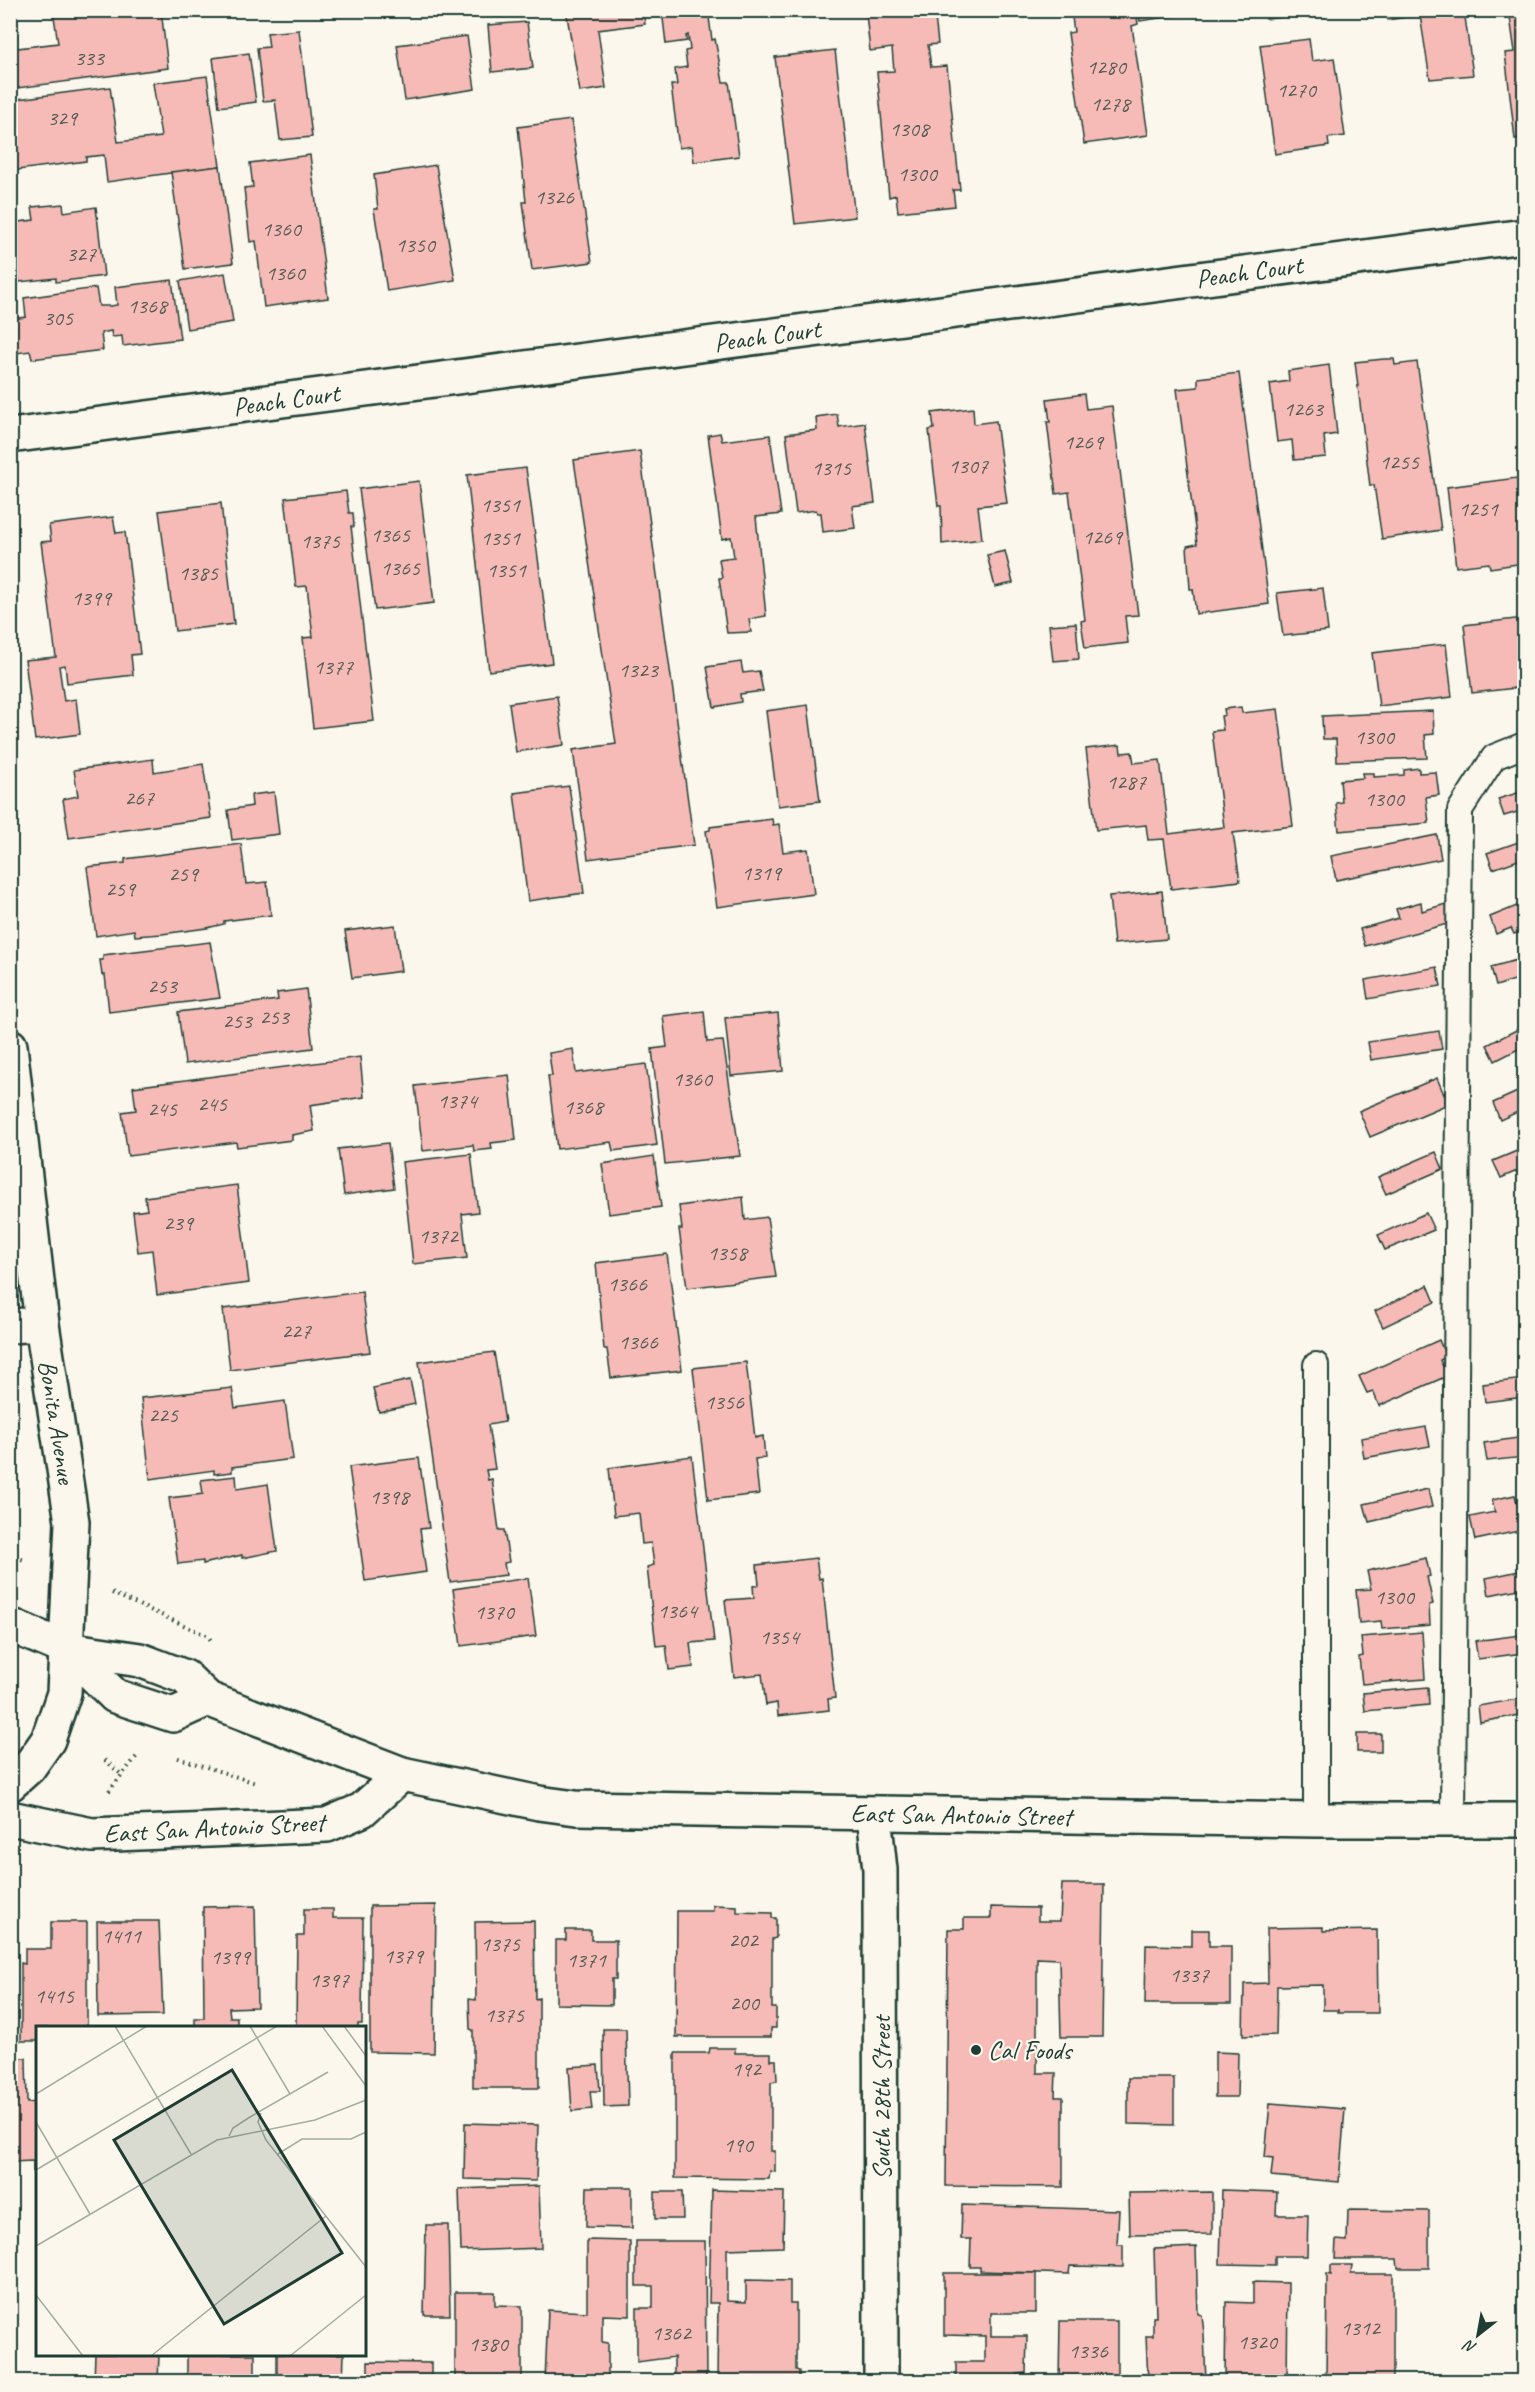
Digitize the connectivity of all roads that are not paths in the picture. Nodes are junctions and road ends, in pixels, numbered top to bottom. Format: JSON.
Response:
{"nodes":[{"id":1,"x":1524,"y":236,"type":"edge"},
{"id":2,"x":10,"y":436,"type":"edge"},
{"id":3,"x":1524,"y":745,"type":"edge"},
{"id":4,"x":10,"y":1046,"type":"edge"},
{"id":5,"x":26,"y":1325,"type":"edge"},
{"id":6,"x":1316,"y":1365,"type":"dead end"},
{"id":7,"x":10,"y":1625,"type":"edge"},
{"id":8,"x":67,"y":1649,"type":"junction"},
{"id":9,"x":208,"y":1699,"type":"junction"},
{"id":10,"x":402,"y":1774,"type":"junction"},
{"id":11,"x":10,"y":1784,"type":"edge"},
{"id":12,"x":874,"y":1814,"type":"junction"},
{"id":13,"x":10,"y":1818,"type":"edge"},
{"id":14,"x":1316,"y":1820,"type":"junction"},
{"id":15,"x":1524,"y":1820,"type":"edge"},
{"id":16,"x":1453,"y":1821,"type":"junction"},
{"id":17,"x":881,"y":2382,"type":"edge"}],
"edges":[{"from":1,"to":2,"type":"street","name":"Peach Court"},
{"from":3,"to":16,"type":"lane"},
{"from":4,"to":5,"type":"street","name":"Bonita Avenue"},
{"from":5,"to":8,"type":"street","name":"Bonita Avenue"},
{"from":6,"to":14,"type":"lane"},
{"from":7,"to":8,"type":"street","name":"East San Antonio Street"},
{"from":8,"to":9,"type":"street","name":"East San Antonio Street"},
{"from":8,"to":9,"type":"street","name":"East San Antonio Street"},
{"from":8,"to":11,"type":"street","name":"Bonita Avenue"},
{"from":9,"to":10,"type":"street","name":"East San Antonio Street"},
{"from":10,"to":12,"type":"street","name":"East San Antonio Street"},
{"from":10,"to":13,"type":"street","name":"East San Antonio Street"},
{"from":12,"to":14,"type":"street","name":"East San Antonio Street"},
{"from":12,"to":17,"type":"street","name":"South 28th Street"},
{"from":14,"to":16,"type":"street","name":"East San Antonio Street"},
{"from":15,"to":16,"type":"street","name":"East San Antonio Street"}]}
